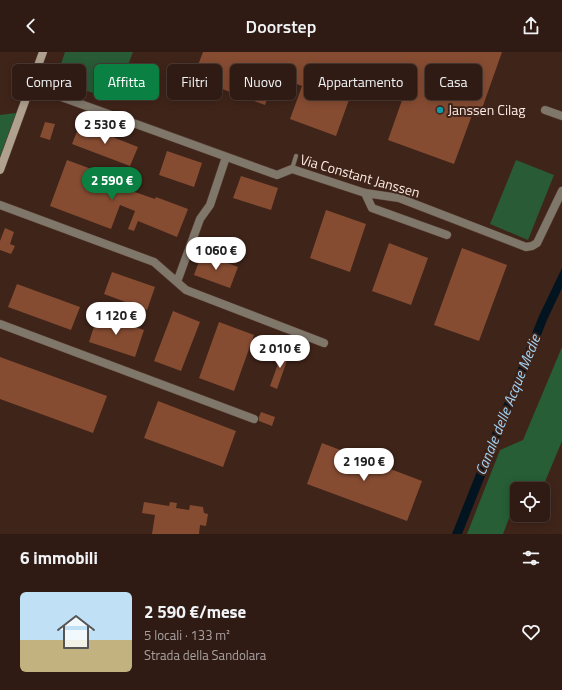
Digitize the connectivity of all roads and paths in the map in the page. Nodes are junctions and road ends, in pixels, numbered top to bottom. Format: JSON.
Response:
{"nodes":[{"id":1,"x":43,"y":52,"type":"edge"},
{"id":2,"x":39,"y":64,"type":"edge"},
{"id":3,"x":26,"y":100,"type":"edge"},
{"id":4,"x":70,"y":100,"type":"edge"},
{"id":5,"x":545,"y":110,"type":"dead end"},
{"id":6,"x":562,"y":116,"type":"edge"},
{"id":7,"x":226,"y":156,"type":"junction"},
{"id":8,"x":296,"y":156,"type":"dead end"},
{"id":9,"x":292,"y":169,"type":"junction"},
{"id":10,"x":0,"y":170,"type":"edge"},
{"id":11,"x":562,"y":191,"type":"edge"},
{"id":12,"x":365,"y":193,"type":"junction"},
{"id":13,"x":0,"y":205,"type":"edge"},
{"id":14,"x":447,"y":235,"type":"dead end"},
{"id":15,"x":177,"y":282,"type":"junction"},
{"id":16,"x":0,"y":324,"type":"edge"},
{"id":17,"x":324,"y":342,"type":"dead end"},
{"id":18,"x":254,"y":419,"type":"dead end"}],
"edges":[{"from":1,"to":2,"type":"main road"},
{"from":3,"to":10,"type":"main road"},
{"from":4,"to":7,"type":"street","name":"Via Constant Janssen"},
{"from":5,"to":6,"type":"street"},
{"from":7,"to":9,"type":"street","name":"Via Constant Janssen"},
{"from":7,"to":15,"type":"street"},
{"from":8,"to":9,"type":"lane"},
{"from":9,"to":12,"type":"street","name":"Via Constant Janssen"},
{"from":11,"to":12,"type":"street","name":"Via Constant Janssen"},
{"from":12,"to":14,"type":"street"},
{"from":13,"to":15,"type":"street"},
{"from":15,"to":17,"type":"street"},
{"from":16,"to":18,"type":"street"}]}
